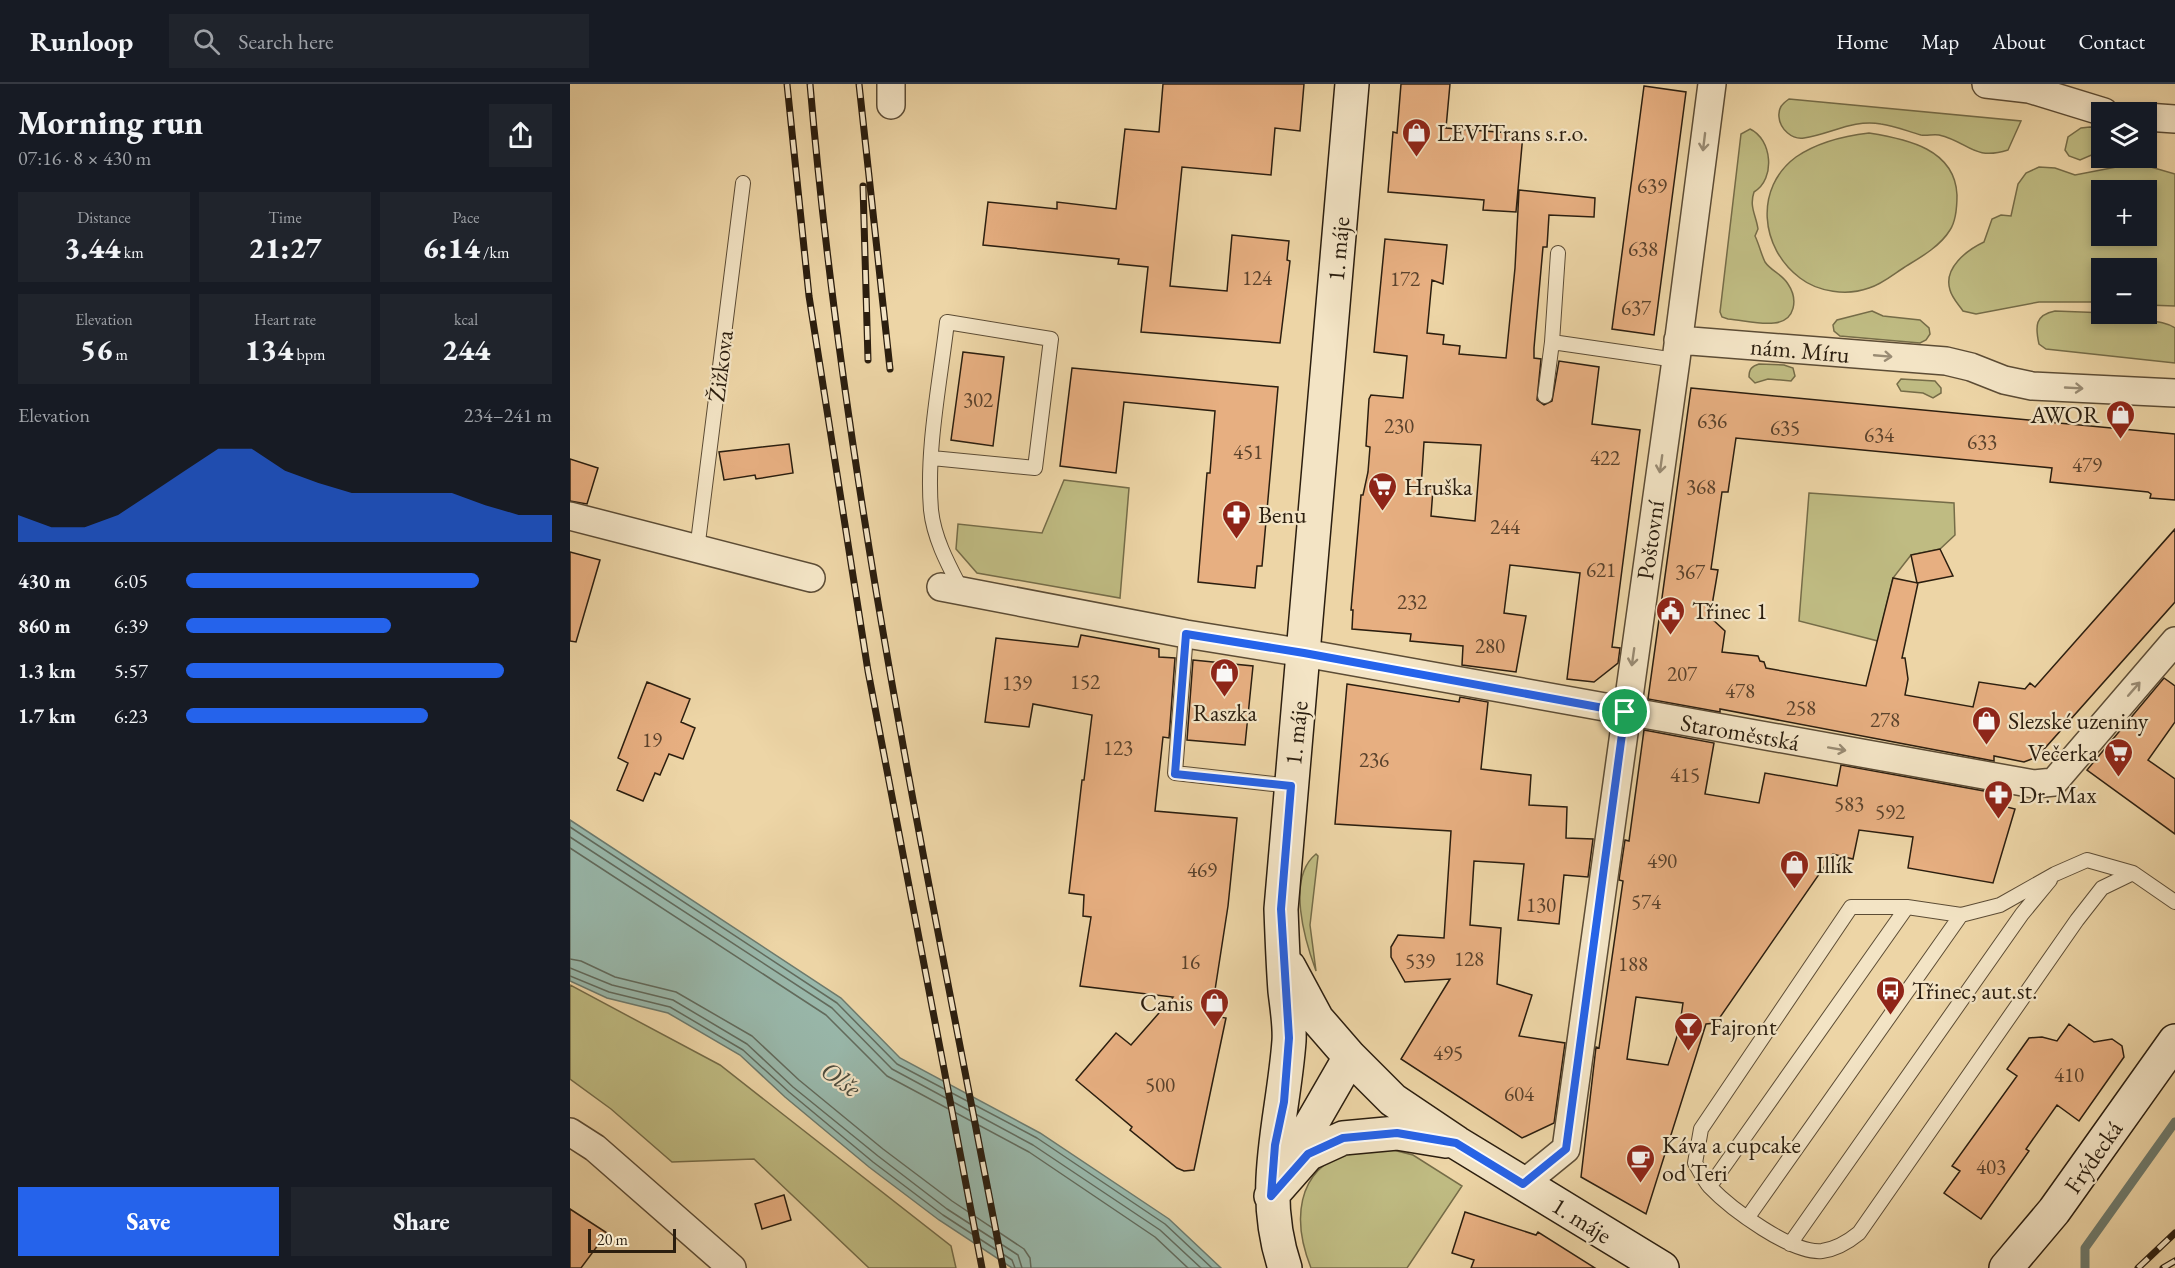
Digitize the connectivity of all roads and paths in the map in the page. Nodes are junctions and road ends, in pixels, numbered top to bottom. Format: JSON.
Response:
{"nodes":[{"id":1,"x":1352,"y":84,"type":"edge"},
{"id":2,"x":1712,"y":84,"type":"edge"},
{"id":3,"x":1986,"y":84,"type":"edge"},
{"id":4,"x":2091,"y":108,"type":"edge"},
{"id":5,"x":2157,"y":118,"type":"edge"},
{"id":6,"x":2175,"y":119,"type":"edge"},
{"id":7,"x":743,"y":183,"type":"dead end"},
{"id":8,"x":1558,"y":253,"type":"dead end"},
{"id":9,"x":1552,"y":342,"type":"junction"},
{"id":10,"x":1677,"y":350,"type":"junction"},
{"id":11,"x":2175,"y":393,"type":"edge"},
{"id":12,"x":1545,"y":396,"type":"dead end"},
{"id":13,"x":932,"y":458,"type":"junction"},
{"id":14,"x":570,"y":516,"type":"edge"},
{"id":15,"x":697,"y":550,"type":"junction"},
{"id":16,"x":811,"y":578,"type":"dead end"},
{"id":17,"x":951,"y":589,"type":"joint"},
{"id":18,"x":1186,"y":634,"type":"junction"},
{"id":19,"x":2175,"y":641,"type":"edge"},
{"id":20,"x":1304,"y":653,"type":"junction"},
{"id":21,"x":1625,"y":712,"type":"junction"},
{"id":22,"x":1291,"y":786,"type":"junction"},
{"id":23,"x":2133,"y":873,"type":"junction"},
{"id":24,"x":2055,"y":874,"type":"junction"},
{"id":25,"x":2175,"y":902,"type":"edge"},
{"id":26,"x":1907,"y":907,"type":"junction"},
{"id":27,"x":1961,"y":915,"type":"junction"},
{"id":28,"x":1283,"y":957,"type":"junction"},
{"id":29,"x":2175,"y":1041,"type":"edge"},
{"id":30,"x":1350,"y":1058,"type":"junction"},
{"id":31,"x":570,"y":1132,"type":"edge"},
{"id":32,"x":1456,"y":1143,"type":"junction"},
{"id":33,"x":1523,"y":1184,"type":"junction"},
{"id":34,"x":1710,"y":1186,"type":"junction"},
{"id":35,"x":1271,"y":1196,"type":"junction"},
{"id":36,"x":1749,"y":1217,"type":"junction"},
{"id":37,"x":1790,"y":1244,"type":"junction"},
{"id":38,"x":732,"y":1268,"type":"edge"},
{"id":39,"x":1285,"y":1268,"type":"edge"},
{"id":40,"x":1662,"y":1268,"type":"edge"},
{"id":41,"x":2006,"y":1268,"type":"edge"}],
"edges":[{"from":1,"to":20,"type":"main road","name":"1. máje"},
{"from":2,"to":10,"type":"street","one_way":true},
{"from":3,"to":4,"type":"street"},
{"from":5,"to":6,"type":"street"},
{"from":7,"to":15,"type":"lane","name":"Žižkova"},
{"from":8,"to":9,"type":"lane"},
{"from":9,"to":10,"type":"lane"},
{"from":9,"to":12,"type":"lane"},
{"from":10,"to":11,"type":"street","name":"nám. Míru","one_way":true},
{"from":10,"to":21,"type":"street","name":"Poštovní","one_way":true},
{"from":13,"to":13,"type":"lane"},
{"from":13,"to":17,"type":"lane"},
{"from":14,"to":15,"type":"street"},
{"from":15,"to":16,"type":"street"},
{"from":17,"to":18,"type":"street"},
{"from":18,"to":20,"type":"street"},
{"from":18,"to":22,"type":"lane"},
{"from":21,"to":19,"type":"street","name":"Staroměstská","one_way":true},
{"from":20,"to":21,"type":"street","name":"Staroměstská"},
{"from":20,"to":22,"type":"main road","name":"1. máje"},
{"from":21,"to":33,"type":"street","name":"Poštovní"},
{"from":22,"to":28,"type":"main road","name":"1. máje"},
{"from":23,"to":24,"type":"lane"},
{"from":23,"to":25,"type":"lane"},
{"from":23,"to":37,"type":"lane"},
{"from":24,"to":27,"type":"lane"},
{"from":24,"to":37,"type":"lane"},
{"from":26,"to":27,"type":"lane"},
{"from":26,"to":34,"type":"lane"},
{"from":26,"to":34,"type":"lane"},
{"from":27,"to":36,"type":"lane"},
{"from":28,"to":30,"type":"main road","name":"1. máje"},
{"from":28,"to":35,"type":"main road"},
{"from":29,"to":41,"type":"main road","name":"Frýdecká"},
{"from":30,"to":32,"type":"main road","name":"1. máje"},
{"from":30,"to":35,"type":"main road"},
{"from":31,"to":38,"type":"street"},
{"from":32,"to":33,"type":"main road","name":"1. máje"},
{"from":32,"to":35,"type":"main road"},
{"from":33,"to":40,"type":"main road","name":"1. máje"},
{"from":34,"to":36,"type":"lane"},
{"from":35,"to":39,"type":"main road"},
{"from":36,"to":37,"type":"lane"}]}
